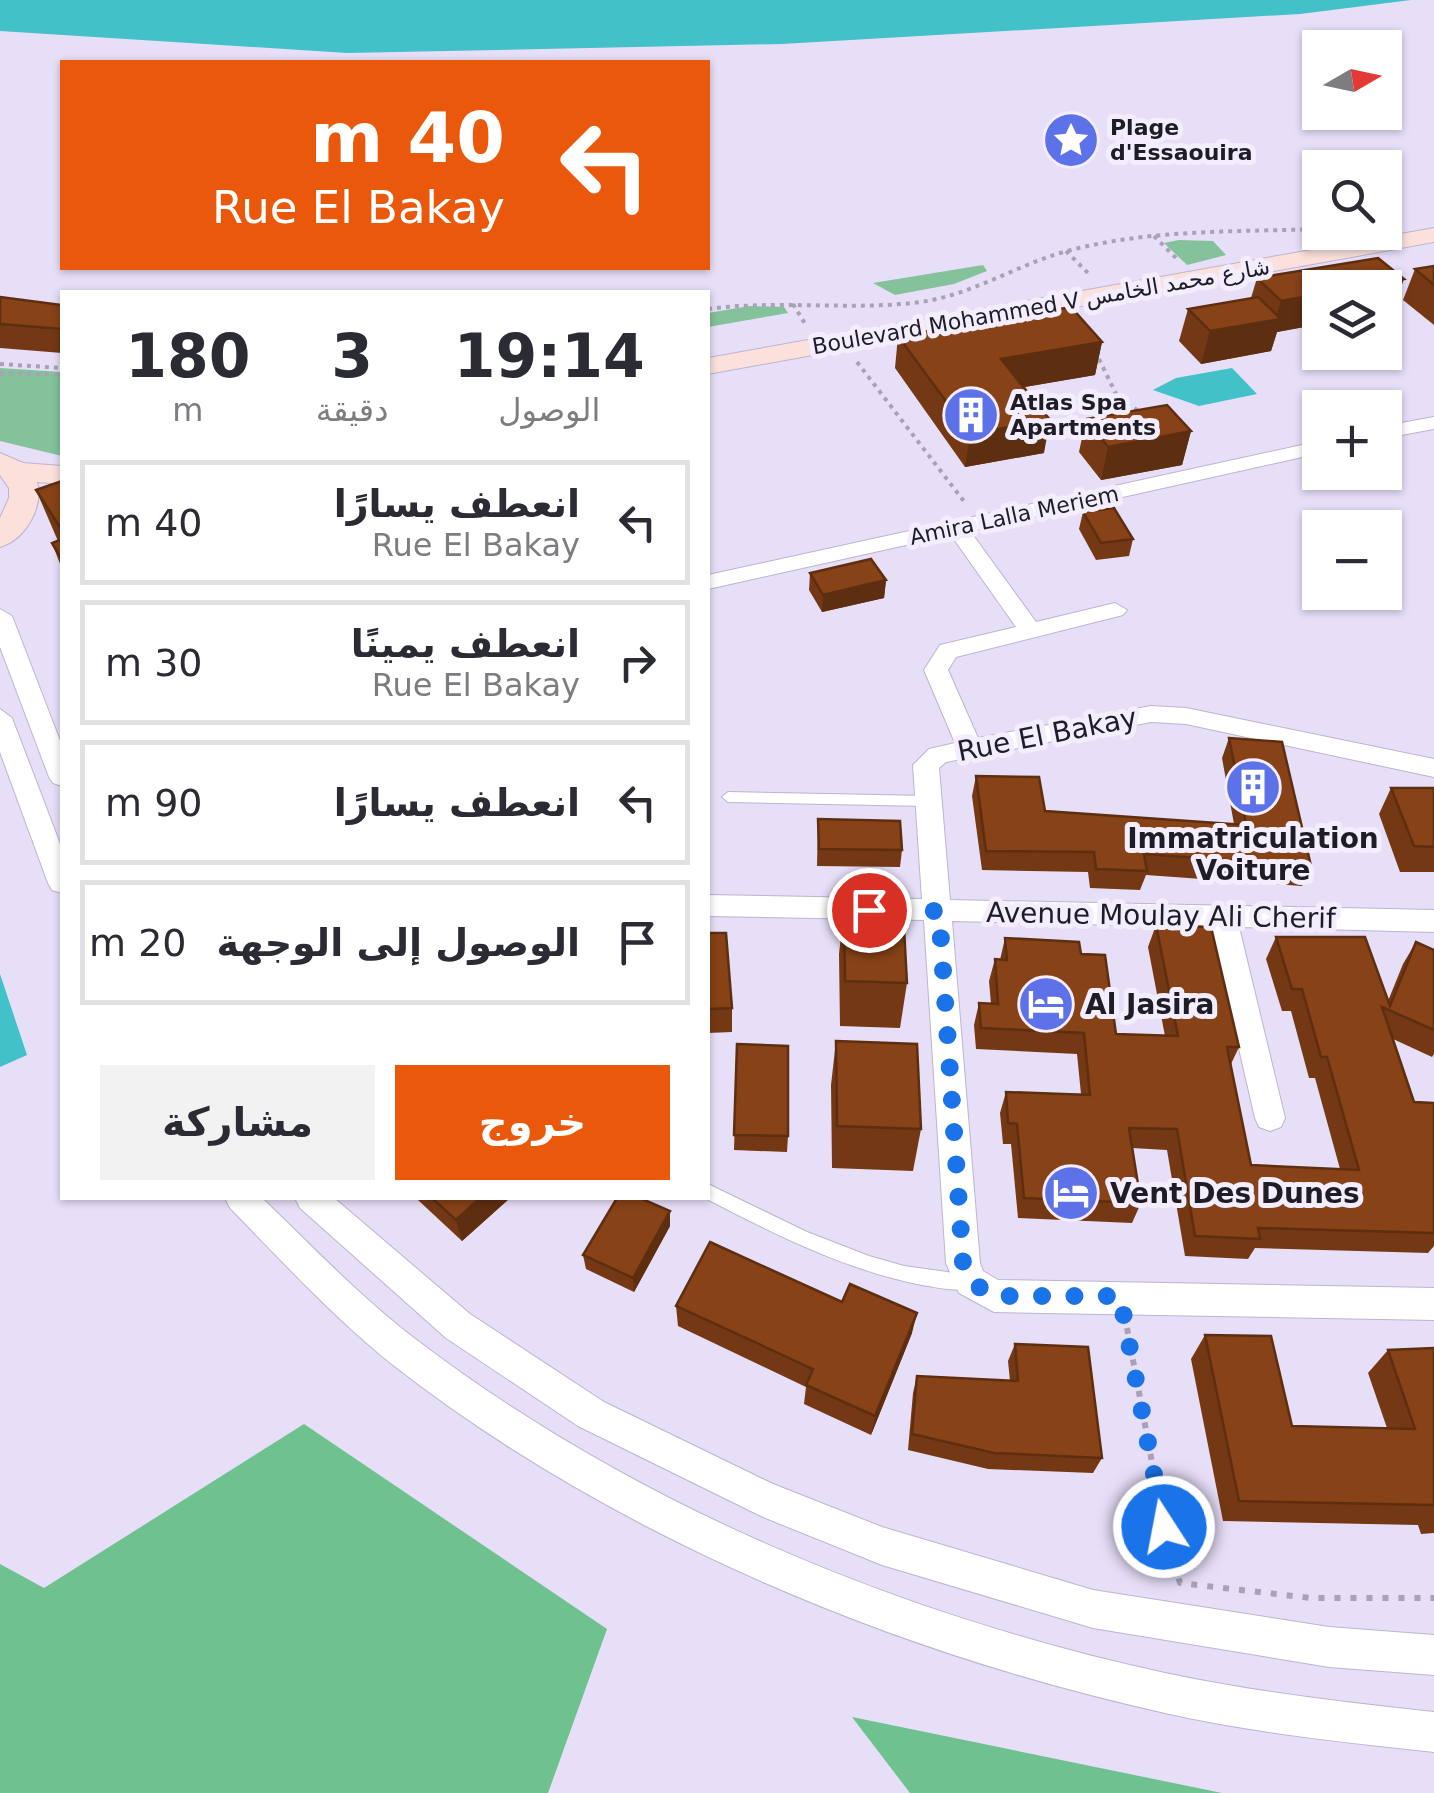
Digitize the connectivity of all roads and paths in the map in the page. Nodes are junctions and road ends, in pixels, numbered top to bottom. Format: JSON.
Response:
{"nodes":[{"id":1,"x":1302,"y":230,"type":"edge"},
{"id":2,"x":1434,"y":236,"type":"edge"},
{"id":3,"x":710,"y":309,"type":"edge"},
{"id":4,"x":842,"y":342,"type":"junction"},
{"id":5,"x":1089,"y":344,"type":"edge"},
{"id":6,"x":0,"y":364,"type":"edge"},
{"id":7,"x":710,"y":366,"type":"edge"},
{"id":8,"x":60,"y":372,"type":"edge"},
{"id":9,"x":60,"y":372,"type":"edge"},
{"id":10,"x":0,"y":373,"type":"edge"},
{"id":11,"x":1148,"y":416,"type":"edge"},
{"id":12,"x":1434,"y":423,"type":"edge"},
{"id":13,"x":1402,"y":429,"type":"edge"},
{"id":14,"x":1302,"y":451,"type":"edge"},
{"id":15,"x":9,"y":467,"type":"edge"},
{"id":16,"x":60,"y":475,"type":"edge"},
{"id":17,"x":60,"y":499,"type":"edge"},
{"id":18,"x":980,"y":522,"type":"junction"},
{"id":19,"x":10,"y":526,"type":"edge"},
{"id":20,"x":956,"y":528,"type":"junction"},
{"id":21,"x":710,"y":582,"type":"edge"},
{"id":22,"x":1116,"y":610,"type":"dead end"},
{"id":23,"x":0,"y":616,"type":"edge"},
{"id":24,"x":1031,"y":631,"type":"junction"},
{"id":25,"x":0,"y":718,"type":"edge"},
{"id":26,"x":970,"y":749,"type":"junction"},
{"id":27,"x":1434,"y":768,"type":"edge"},
{"id":28,"x":60,"y":772,"type":"edge"},
{"id":29,"x":728,"y":797,"type":"dead end"},
{"id":30,"x":928,"y":802,"type":"junction"},
{"id":31,"x":60,"y":878,"type":"edge"},
{"id":32,"x":710,"y":906,"type":"edge"},
{"id":33,"x":939,"y":911,"type":"junction"},
{"id":34,"x":1222,"y":916,"type":"junction"},
{"id":35,"x":1434,"y":921,"type":"edge"},
{"id":36,"x":1270,"y":1118,"type":"dead end"},
{"id":37,"x":710,"y":1192,"type":"edge"},
{"id":38,"x":243,"y":1200,"type":"edge"},
{"id":39,"x":313,"y":1200,"type":"edge"},
{"id":40,"x":971,"y":1282,"type":"junction"},
{"id":41,"x":1120,"y":1296,"type":"junction"},
{"id":42,"x":1434,"y":1304,"type":"edge"},
{"id":43,"x":1434,"y":1598,"type":"edge"},
{"id":44,"x":1434,"y":1655,"type":"edge"},
{"id":45,"x":1434,"y":1732,"type":"edge"}],
"edges":[{"from":1,"to":3,"type":"path"},
{"from":2,"to":4,"type":"street","name":"Boulevard Mohammed V شارع محمد الخامس"},
{"from":4,"to":7,"type":"street","name":"Boulevard Mohammed V شارع محمد الخامس"},
{"from":4,"to":18,"type":"path"},
{"from":5,"to":11,"type":"path"},
{"from":6,"to":8,"type":"path"},
{"from":9,"to":10,"type":"path"},
{"from":12,"to":13,"type":"street"},
{"from":14,"to":18,"type":"street","name":"Amira Lalla Meriem"},
{"from":15,"to":16,"type":"street"},
{"from":15,"to":19,"type":"street"},
{"from":17,"to":19,"type":"street"},
{"from":18,"to":20,"type":"street","name":"Amira Lalla Meriem"},
{"from":20,"to":21,"type":"street","name":"Amira Lalla Meriem"},
{"from":20,"to":24,"type":"street"},
{"from":22,"to":24,"type":"street"},
{"from":23,"to":28,"type":"street"},
{"from":24,"to":26,"type":"street"},
{"from":25,"to":31,"type":"street"},
{"from":26,"to":27,"type":"street","name":"Rue El Bakay"},
{"from":26,"to":30,"type":"street","name":"Rue El Bakay"},
{"from":29,"to":30,"type":"lane"},
{"from":30,"to":33,"type":"street","name":"Rue El Bakay"},
{"from":32,"to":33,"type":"street","name":"Avenue Moulay Ali Cherif"},
{"from":33,"to":34,"type":"street","name":"Avenue Moulay Ali Cherif"},
{"from":33,"to":40,"type":"street","name":"Rue El Bakay"},
{"from":34,"to":35,"type":"street","name":"Avenue Moulay Ali Cherif"},
{"from":34,"to":36,"type":"street"},
{"from":37,"to":40,"type":"lane"},
{"from":38,"to":45,"type":"street"},
{"from":39,"to":44,"type":"street"},
{"from":40,"to":41,"type":"street"},
{"from":41,"to":42,"type":"street"},
{"from":41,"to":43,"type":"path"}]}
